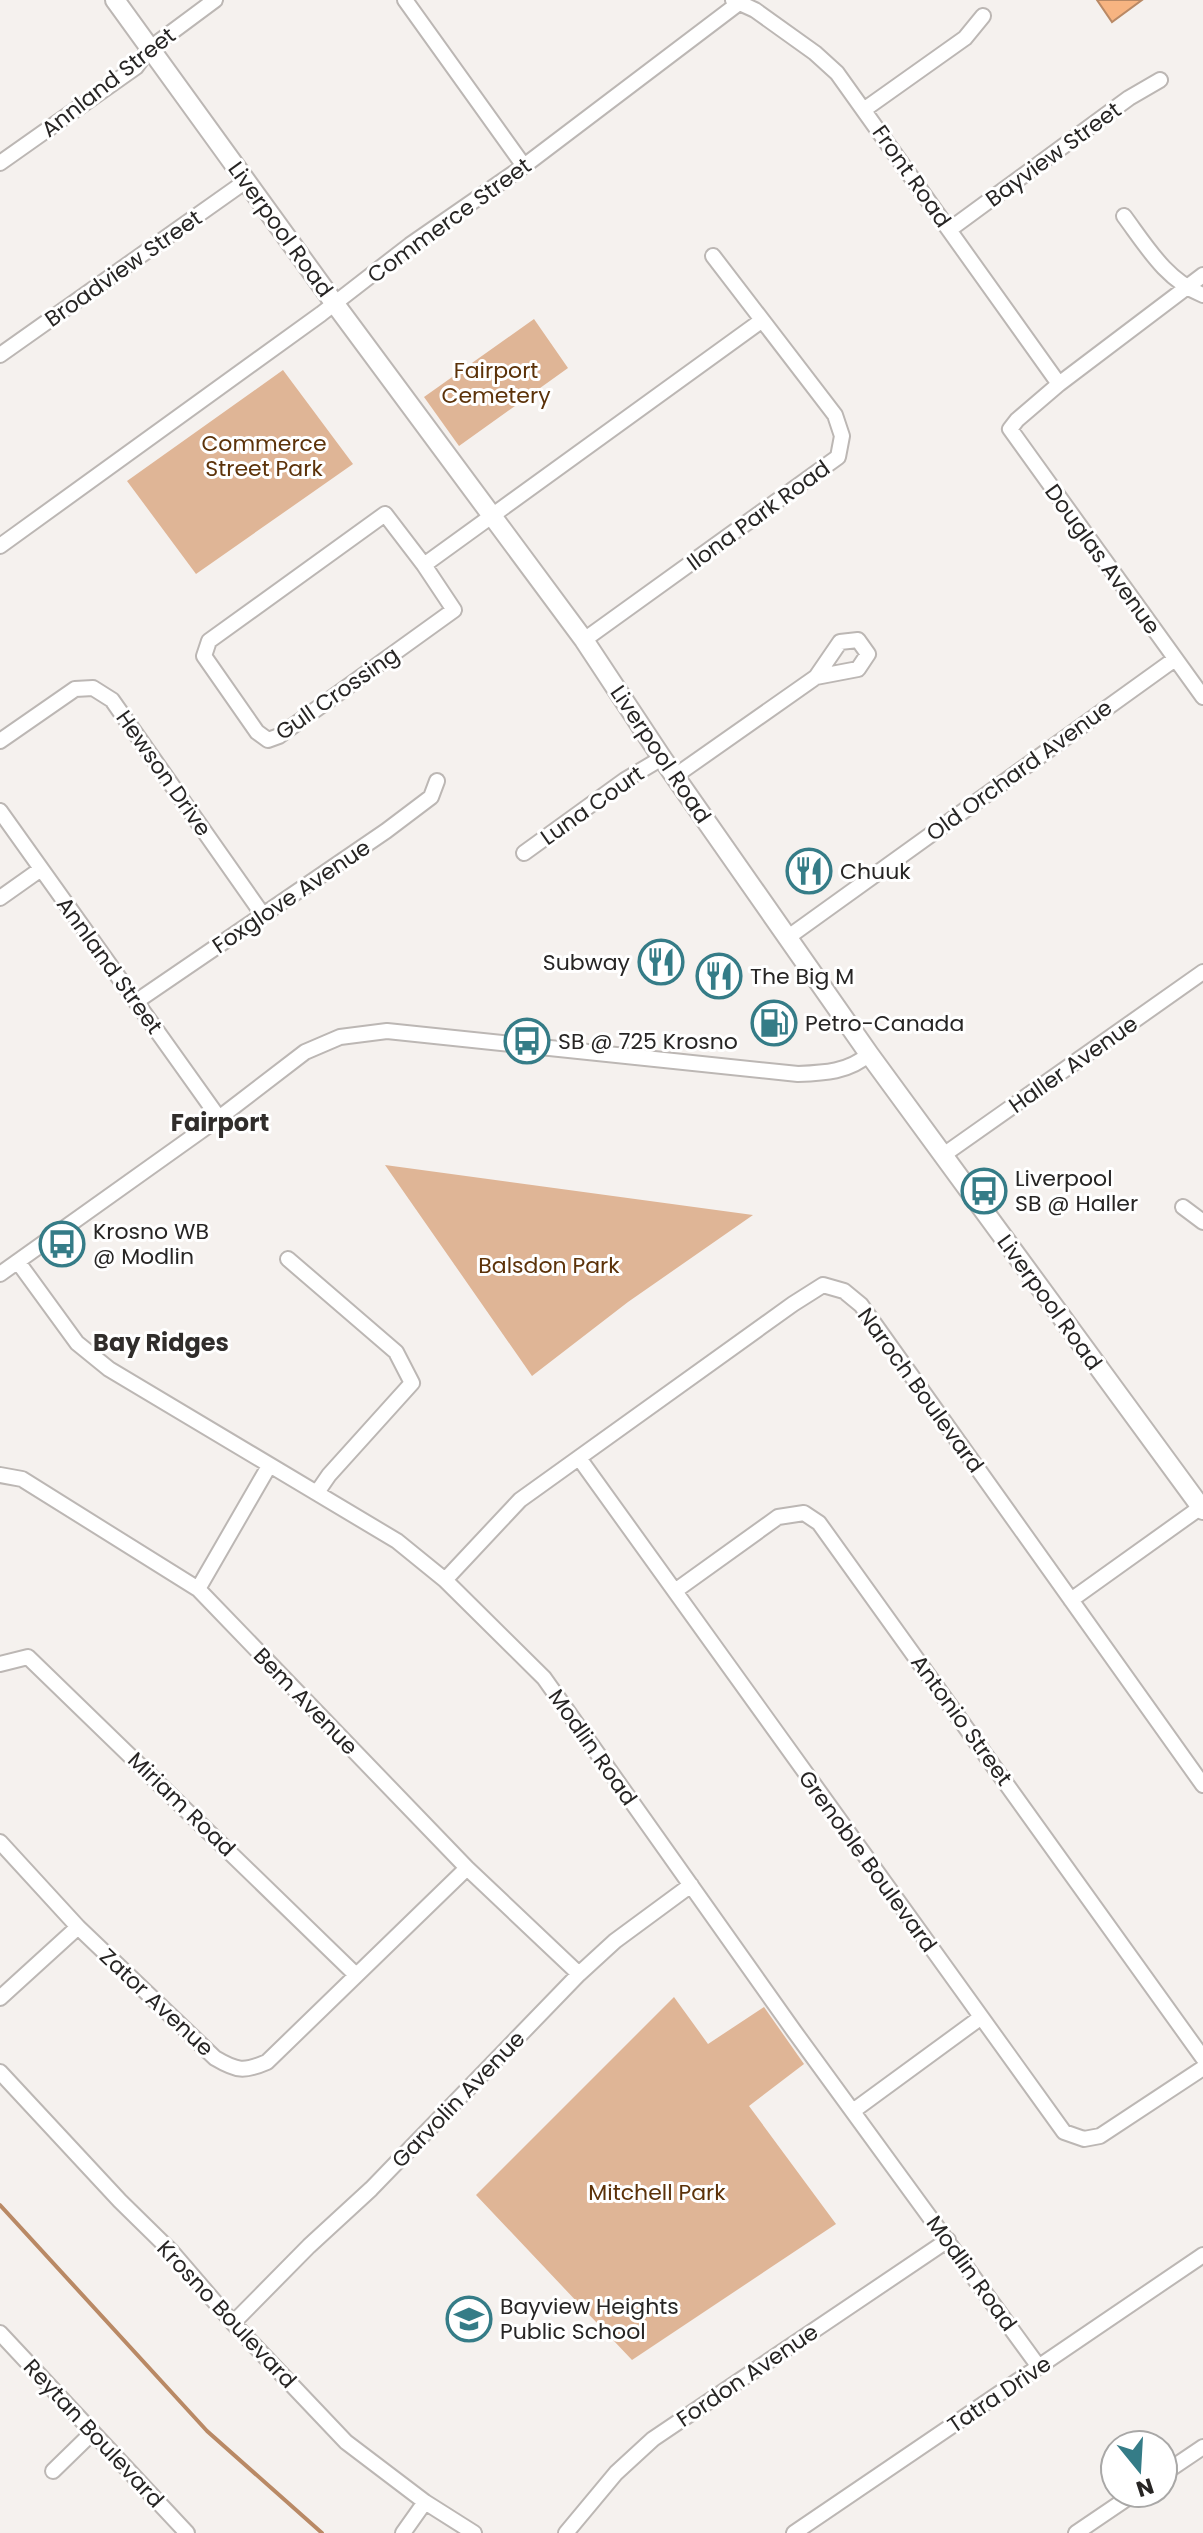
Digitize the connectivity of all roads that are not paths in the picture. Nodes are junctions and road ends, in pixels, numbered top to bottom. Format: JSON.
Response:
{"nodes":[{"id":1,"x":115,"y":0,"type":"edge"},
{"id":2,"x":215,"y":0,"type":"edge"},
{"id":3,"x":405,"y":0,"type":"edge"},
{"id":4,"x":736,"y":2,"type":"edge"},
{"id":5,"x":983,"y":16,"type":"dead end"},
{"id":6,"x":149,"y":49,"type":"junction"},
{"id":7,"x":1160,"y":80,"type":"dead end"},
{"id":8,"x":865,"y":109,"type":"junction"},
{"id":9,"x":0,"y":163,"type":"edge"},
{"id":10,"x":524,"y":166,"type":"junction"},
{"id":11,"x":246,"y":181,"type":"junction"},
{"id":12,"x":1124,"y":216,"type":"dead end"},
{"id":13,"x":949,"y":230,"type":"junction"},
{"id":14,"x":713,"y":256,"type":"dead end"},
{"id":15,"x":1203,"y":275,"type":"edge"},
{"id":16,"x":1186,"y":288,"type":"junction"},
{"id":17,"x":1203,"y":295,"type":"edge"},
{"id":18,"x":335,"y":304,"type":"junction"},
{"id":19,"x":761,"y":321,"type":"junction"},
{"id":20,"x":0,"y":355,"type":"edge"},
{"id":21,"x":1059,"y":384,"type":"junction"},
{"id":22,"x":492,"y":514,"type":"junction"},
{"id":23,"x":0,"y":546,"type":"edge"},
{"id":24,"x":424,"y":565,"type":"junction"},
{"id":25,"x":584,"y":640,"type":"junction"},
{"id":26,"x":1175,"y":659,"type":"junction"},
{"id":27,"x":816,"y":677,"type":"dead end"},
{"id":28,"x":1203,"y":697,"type":"edge"},
{"id":29,"x":0,"y":741,"type":"edge"},
{"id":30,"x":662,"y":758,"type":"junction"},
{"id":31,"x":675,"y":776,"type":"junction"},
{"id":32,"x":437,"y":781,"type":"dead end"},
{"id":33,"x":0,"y":811,"type":"edge"},
{"id":34,"x":524,"y":853,"type":"dead end"},
{"id":35,"x":41,"y":869,"type":"junction"},
{"id":36,"x":0,"y":898,"type":"edge"},
{"id":37,"x":263,"y":915,"type":"junction"},
{"id":38,"x":787,"y":938,"type":"junction"},
{"id":39,"x":1203,"y":972,"type":"edge"},
{"id":40,"x":137,"y":1001,"type":"junction"},
{"id":41,"x":869,"y":1054,"type":"junction"},
{"id":42,"x":219,"y":1118,"type":"junction"},
{"id":43,"x":942,"y":1156,"type":"junction"},
{"id":44,"x":1183,"y":1207,"type":"dead end"},
{"id":45,"x":1203,"y":1222,"type":"edge"},
{"id":46,"x":288,"y":1259,"type":"dead end"},
{"id":47,"x":18,"y":1262,"type":"junction"},
{"id":48,"x":0,"y":1274,"type":"edge"},
{"id":49,"x":579,"y":1458,"type":"junction"},
{"id":50,"x":269,"y":1466,"type":"junction"},
{"id":51,"x":0,"y":1475,"type":"edge"},
{"id":52,"x":318,"y":1491,"type":"junction"},
{"id":53,"x":1202,"y":1509,"type":"edge"},
{"id":54,"x":445,"y":1580,"type":"junction"},
{"id":55,"x":198,"y":1589,"type":"junction"},
{"id":56,"x":675,"y":1591,"type":"junction"},
{"id":57,"x":1071,"y":1600,"type":"junction"},
{"id":58,"x":0,"y":1664,"type":"edge"},
{"id":59,"x":1203,"y":1785,"type":"edge"},
{"id":60,"x":0,"y":1842,"type":"edge"},
{"id":61,"x":467,"y":1868,"type":"junction"},
{"id":62,"x":691,"y":1885,"type":"junction"},
{"id":63,"x":78,"y":1927,"type":"junction"},
{"id":64,"x":579,"y":1974,"type":"junction"},
{"id":65,"x":356,"y":1975,"type":"junction"},
{"id":66,"x":0,"y":1998,"type":"edge"},
{"id":67,"x":980,"y":2018,"type":"junction"},
{"id":68,"x":1203,"y":2058,"type":"edge"},
{"id":69,"x":1203,"y":2068,"type":"edge"},
{"id":70,"x":0,"y":2072,"type":"edge"},
{"id":71,"x":853,"y":2111,"type":"junction"},
{"id":72,"x":948,"y":2240,"type":"junction"},
{"id":73,"x":1203,"y":2255,"type":"edge"},
{"id":74,"x":233,"y":2323,"type":"junction"},
{"id":75,"x":0,"y":2333,"type":"edge"},
{"id":76,"x":1039,"y":2367,"type":"junction"},
{"id":77,"x":92,"y":2433,"type":"junction"},
{"id":78,"x":1203,"y":2447,"type":"edge"},
{"id":79,"x":1179,"y":2463,"type":"edge"},
{"id":80,"x":53,"y":2471,"type":"dead end"},
{"id":81,"x":425,"y":2502,"type":"junction"},
{"id":82,"x":1111,"y":2509,"type":"edge"},
{"id":83,"x":187,"y":2533,"type":"edge"},
{"id":84,"x":403,"y":2533,"type":"edge"},
{"id":85,"x":474,"y":2533,"type":"edge"},
{"id":86,"x":566,"y":2533,"type":"edge"},
{"id":87,"x":794,"y":2533,"type":"edge"},
{"id":88,"x":1076,"y":2533,"type":"edge"}],
"edges":[{"from":1,"to":6,"type":"street","name":"Liverpool Road"},
{"from":2,"to":6,"type":"street","name":"Annland Street"},
{"from":3,"to":10,"type":"street"},
{"from":4,"to":8,"type":"street","name":"Front Road"},
{"from":4,"to":10,"type":"street","name":"Commerce Street"},
{"from":5,"to":8,"type":"street"},
{"from":6,"to":9,"type":"street","name":"Annland Street"},
{"from":6,"to":11,"type":"street","name":"Liverpool Road"},
{"from":7,"to":13,"type":"street","name":"Bayview Street"},
{"from":8,"to":13,"type":"street","name":"Front Road"},
{"from":10,"to":18,"type":"street","name":"Commerce Street"},
{"from":11,"to":18,"type":"street","name":"Liverpool Road"},
{"from":11,"to":20,"type":"street","name":"Broadview Street"},
{"from":12,"to":16,"type":"street"},
{"from":13,"to":21,"type":"street","name":"Front Road"},
{"from":14,"to":19,"type":"street","name":"Ilona Park Road"},
{"from":15,"to":16,"type":"street"},
{"from":16,"to":17,"type":"street"},
{"from":16,"to":21,"type":"street"},
{"from":18,"to":22,"type":"street","name":"Liverpool Road"},
{"from":18,"to":23,"type":"street","name":"Commerce Street"},
{"from":19,"to":22,"type":"street"},
{"from":19,"to":25,"type":"street","name":"Ilona Park Road"},
{"from":21,"to":26,"type":"street","name":"Douglas Avenue"},
{"from":22,"to":24,"type":"street"},
{"from":22,"to":25,"type":"street","name":"Liverpool Road"},
{"from":24,"to":24,"type":"street","name":"Gull Crossing"},
{"from":25,"to":30,"type":"street","name":"Liverpool Road"},
{"from":26,"to":28,"type":"street","name":"Douglas Avenue"},
{"from":26,"to":38,"type":"street","name":"Old Orchard Avenue"},
{"from":27,"to":31,"type":"street"},
{"from":29,"to":37,"type":"street","name":"Hewson Drive"},
{"from":30,"to":31,"type":"street","name":"Liverpool Road"},
{"from":30,"to":34,"type":"street","name":"Luna Court"},
{"from":31,"to":38,"type":"street","name":"Liverpool Road"},
{"from":32,"to":37,"type":"street","name":"Foxglove Avenue"},
{"from":33,"to":35,"type":"street","name":"Annland Street"},
{"from":35,"to":36,"type":"street"},
{"from":35,"to":40,"type":"street","name":"Annland Street"},
{"from":37,"to":40,"type":"street","name":"Foxglove Avenue"},
{"from":38,"to":41,"type":"street","name":"Liverpool Road"},
{"from":39,"to":43,"type":"street","name":"Haller Avenue"},
{"from":40,"to":42,"type":"street","name":"Annland Street"},
{"from":41,"to":42,"type":"street"},
{"from":41,"to":43,"type":"street","name":"Liverpool Road"},
{"from":42,"to":47,"type":"street"},
{"from":43,"to":53,"type":"street","name":"Liverpool Road"},
{"from":44,"to":45,"type":"street"},
{"from":46,"to":52,"type":"street"},
{"from":47,"to":48,"type":"street"},
{"from":47,"to":50,"type":"street","name":"Modlin Road"},
{"from":49,"to":54,"type":"street","name":"Naroch Boulevard"},
{"from":49,"to":56,"type":"street","name":"Grenoble Boulevard"},
{"from":49,"to":57,"type":"street","name":"Naroch Boulevard"},
{"from":50,"to":52,"type":"street","name":"Modlin Road"},
{"from":50,"to":55,"type":"street"},
{"from":51,"to":55,"type":"street","name":"Bem Avenue"},
{"from":52,"to":54,"type":"street","name":"Modlin Road"},
{"from":53,"to":57,"type":"street"},
{"from":54,"to":62,"type":"street","name":"Modlin Road"},
{"from":55,"to":61,"type":"street","name":"Bem Avenue"},
{"from":56,"to":67,"type":"street","name":"Grenoble Boulevard"},
{"from":56,"to":68,"type":"street","name":"Antonio Street"},
{"from":57,"to":59,"type":"street","name":"Naroch Boulevard"},
{"from":58,"to":65,"type":"street","name":"Miriam Road"},
{"from":60,"to":63,"type":"street","name":"Zator Avenue"},
{"from":61,"to":64,"type":"street","name":"Bem Avenue"},
{"from":61,"to":65,"type":"street","name":"Zator Avenue"},
{"from":62,"to":64,"type":"street","name":"Garvolin Avenue"},
{"from":62,"to":71,"type":"street","name":"Modlin Road"},
{"from":63,"to":65,"type":"street","name":"Zator Avenue"},
{"from":63,"to":66,"type":"street"},
{"from":64,"to":74,"type":"street","name":"Garvolin Avenue"},
{"from":67,"to":69,"type":"street","name":"Grenoble Boulevard"},
{"from":67,"to":71,"type":"street"},
{"from":70,"to":74,"type":"street","name":"Krosno Boulevard"},
{"from":71,"to":72,"type":"street","name":"Modlin Road"},
{"from":72,"to":76,"type":"street","name":"Modlin Road"},
{"from":72,"to":86,"type":"street","name":"Fordon Avenue"},
{"from":73,"to":76,"type":"street","name":"Tatra Drive"},
{"from":74,"to":81,"type":"street","name":"Krosno Boulevard"},
{"from":75,"to":77,"type":"street","name":"Reytan Boulevard"},
{"from":76,"to":87,"type":"street","name":"Tatra Drive"},
{"from":77,"to":80,"type":"street"},
{"from":77,"to":83,"type":"street","name":"Reytan Boulevard"},
{"from":78,"to":79,"type":"street"},
{"from":81,"to":84,"type":"street"},
{"from":81,"to":85,"type":"street","name":"Krosno Boulevard"},
{"from":82,"to":88,"type":"street"}]}
